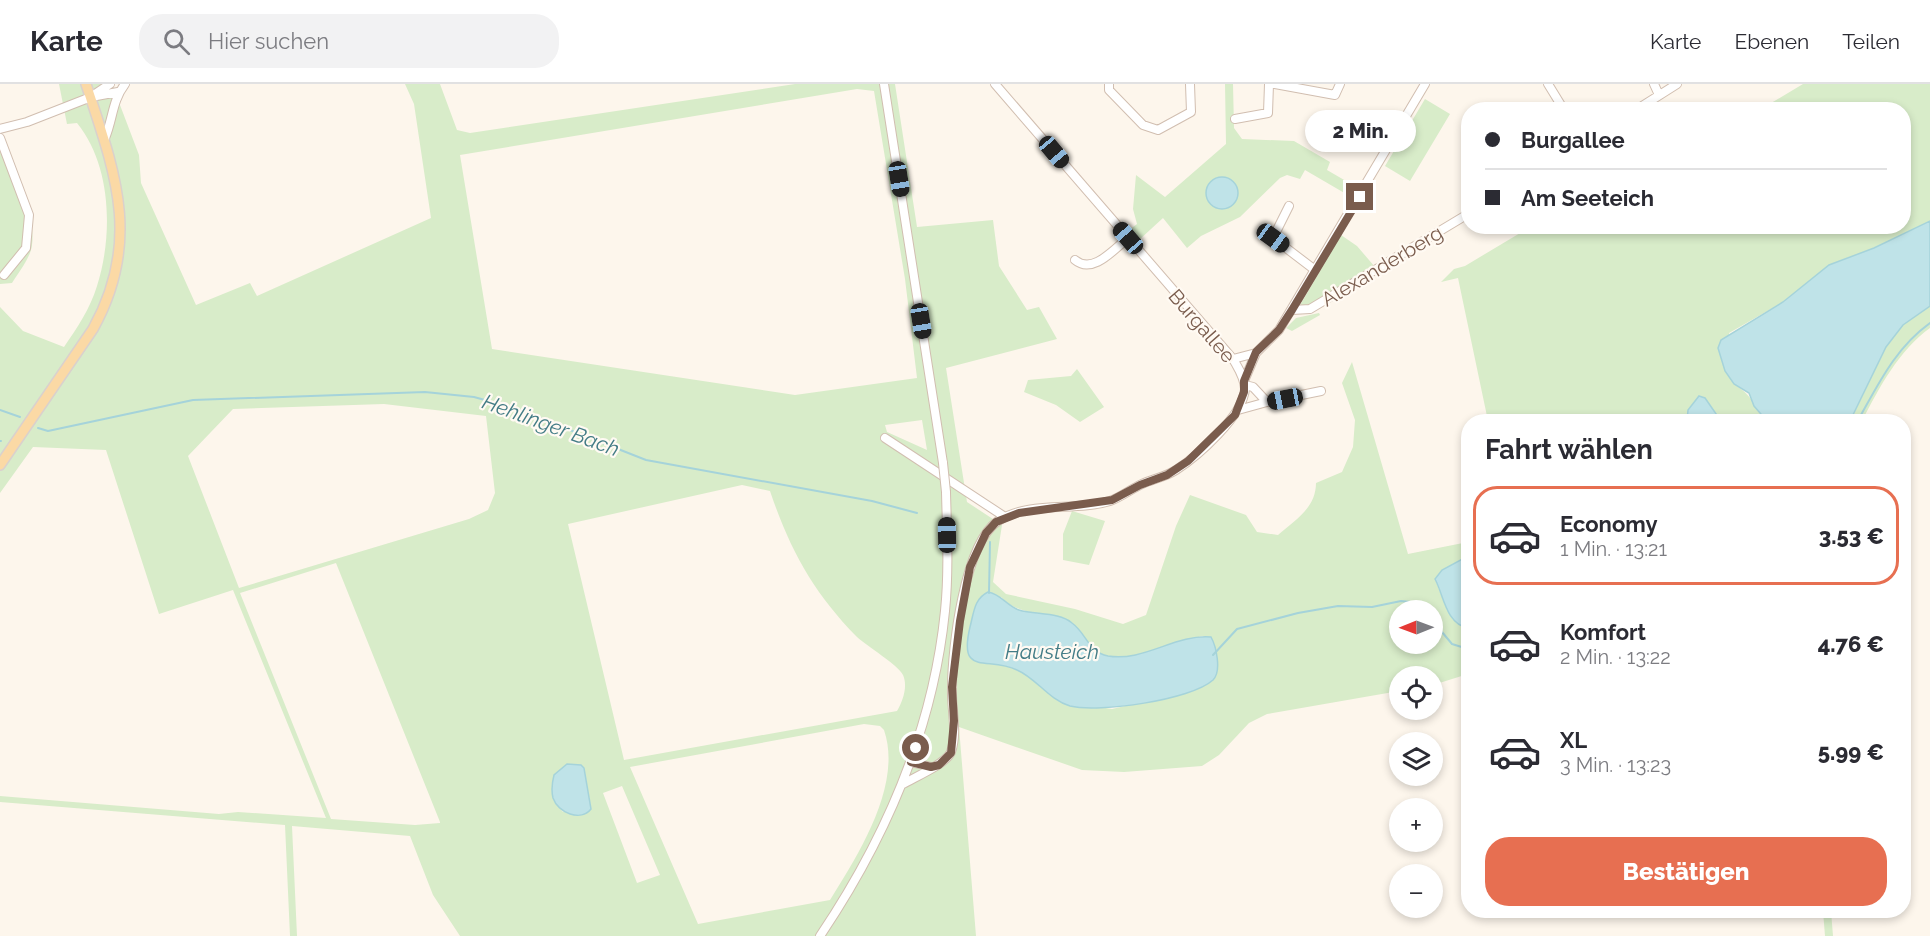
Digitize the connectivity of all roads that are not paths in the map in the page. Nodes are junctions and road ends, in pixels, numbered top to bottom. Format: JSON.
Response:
{"nodes":[{"id":1,"x":86,"y":84,"type":"edge"},
{"id":2,"x":110,"y":84,"type":"edge"},
{"id":3,"x":125,"y":84,"type":"edge"},
{"id":4,"x":884,"y":84,"type":"edge"},
{"id":5,"x":995,"y":84,"type":"edge"},
{"id":6,"x":1109,"y":84,"type":"edge"},
{"id":7,"x":1190,"y":84,"type":"edge"},
{"id":8,"x":1269,"y":84,"type":"edge"},
{"id":9,"x":1275,"y":84,"type":"edge"},
{"id":10,"x":1340,"y":84,"type":"edge"},
{"id":11,"x":1425,"y":84,"type":"edge"},
{"id":12,"x":1548,"y":84,"type":"edge"},
{"id":13,"x":1654,"y":84,"type":"edge"},
{"id":14,"x":1677,"y":84,"type":"edge"},
{"id":15,"x":118,"y":92,"type":"junction"},
{"id":16,"x":1659,"y":95,"type":"junction"},
{"id":17,"x":91,"y":97,"type":"junction"},
{"id":18,"x":1559,"y":102,"type":"edge"},
{"id":19,"x":1648,"y":102,"type":"edge"},
{"id":20,"x":1235,"y":119,"type":"dead end"},
{"id":21,"x":0,"y":129,"type":"edge"},
{"id":22,"x":0,"y":138,"type":"edge"},
{"id":23,"x":105,"y":138,"type":"junction"},
{"id":24,"x":1289,"y":206,"type":"dead end"},
{"id":25,"x":1461,"y":218,"type":"edge"},
{"id":26,"x":1128,"y":238,"type":"junction"},
{"id":27,"x":1076,"y":260,"type":"dead end"},
{"id":28,"x":1315,"y":270,"type":"junction"},
{"id":29,"x":4,"y":275,"type":"dead end"},
{"id":30,"x":1292,"y":310,"type":"junction"},
{"id":31,"x":1256,"y":352,"type":"junction"},
{"id":32,"x":1233,"y":359,"type":"junction"},
{"id":33,"x":1244,"y":383,"type":"junction"},
{"id":34,"x":1321,"y":392,"type":"dead end"},
{"id":35,"x":1266,"y":402,"type":"junction"},
{"id":36,"x":1238,"y":410,"type":"junction"},
{"id":37,"x":885,"y":438,"type":"dead end"},
{"id":38,"x":0,"y":465,"type":"edge"},
{"id":39,"x":1005,"y":517,"type":"junction"},
{"id":40,"x":911,"y":762,"type":"junction"},
{"id":41,"x":931,"y":767,"type":"junction"},
{"id":42,"x":903,"y":784,"type":"junction"},
{"id":43,"x":820,"y":936,"type":"edge"}],
"edges":[{"from":1,"to":17,"type":"main road"},
{"from":2,"to":17,"type":"street"},
{"from":3,"to":15,"type":"street"},
{"from":4,"to":40,"type":"street","bridge":true},
{"from":5,"to":26,"type":"street","name":"Burgallee"},
{"from":6,"to":7,"type":"street"},
{"from":8,"to":20,"type":"street"},
{"from":9,"to":10,"type":"street"},
{"from":11,"to":28,"type":"street"},
{"from":12,"to":18,"type":"street"},
{"from":13,"to":16,"type":"street"},
{"from":14,"to":16,"type":"street"},
{"from":15,"to":17,"type":"street"},
{"from":15,"to":23,"type":"street"},
{"from":16,"to":19,"type":"street"},
{"from":17,"to":21,"type":"street"},
{"from":17,"to":23,"type":"main road"},
{"from":22,"to":29,"type":"street"},
{"from":23,"to":38,"type":"main road"},
{"from":24,"to":28,"type":"street"},
{"from":25,"to":30,"type":"street","name":"Alexanderberg"},
{"from":26,"to":27,"type":"street"},
{"from":26,"to":32,"type":"street","name":"Burgallee"},
{"from":28,"to":30,"type":"street"},
{"from":30,"to":31,"type":"street"},
{"from":31,"to":32,"type":"street"},
{"from":31,"to":33,"type":"street"},
{"from":32,"to":33,"type":"street","name":"Burgallee"},
{"from":33,"to":35,"type":"street"},
{"from":33,"to":36,"type":"street","name":"Burgallee"},
{"from":34,"to":35,"type":"street"},
{"from":35,"to":36,"type":"street"},
{"from":36,"to":39,"type":"street","name":"Burgallee"},
{"from":37,"to":39,"type":"street"},
{"from":39,"to":41,"type":"street"},
{"from":40,"to":41,"type":"street"},
{"from":40,"to":42,"type":"street"},
{"from":41,"to":42,"type":"street"},
{"from":42,"to":43,"type":"street"}]}
